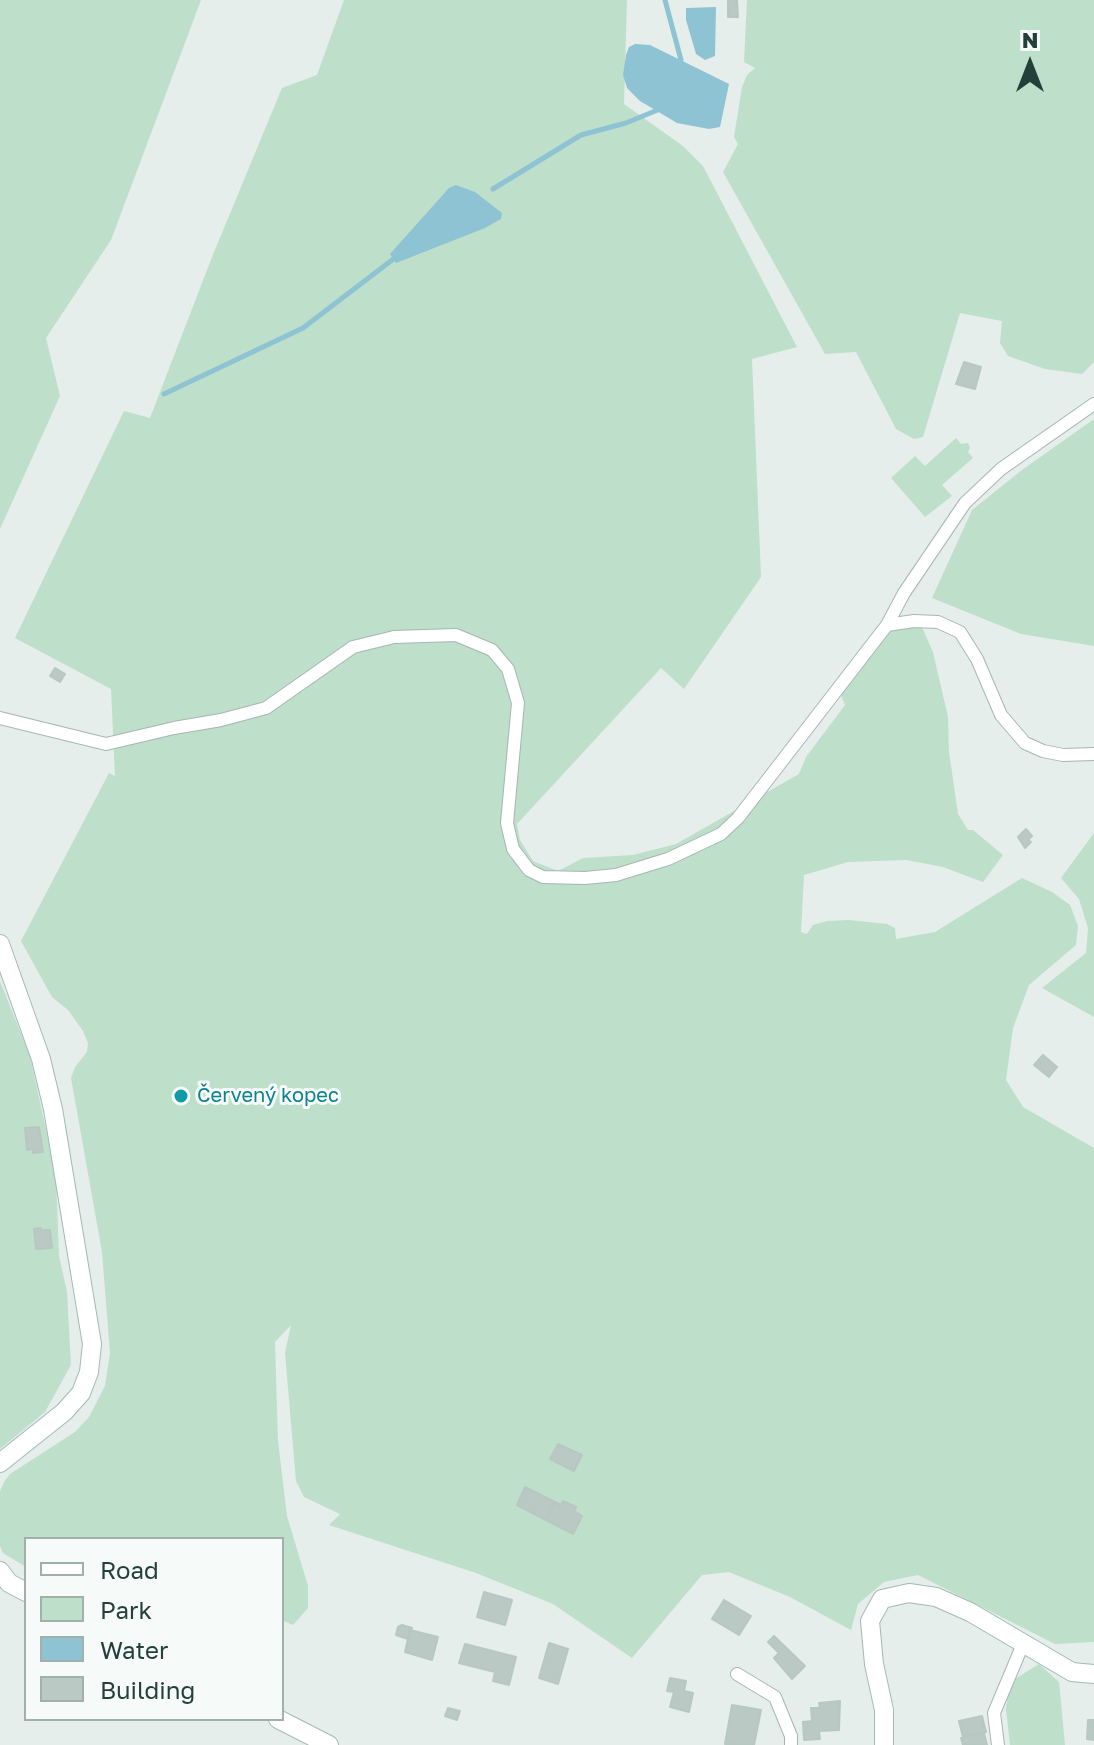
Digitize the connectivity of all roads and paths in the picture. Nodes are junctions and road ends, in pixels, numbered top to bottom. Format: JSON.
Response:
{"nodes":[{"id":1,"x":1094,"y":404,"type":"edge"},
{"id":2,"x":887,"y":625,"type":"junction"},
{"id":3,"x":0,"y":718,"type":"edge"},
{"id":4,"x":1094,"y":754,"type":"edge"},
{"id":5,"x":0,"y":944,"type":"edge"},
{"id":6,"x":0,"y":1463,"type":"edge"},
{"id":7,"x":0,"y":1571,"type":"edge"},
{"id":8,"x":24,"y":1591,"type":"edge"},
{"id":9,"x":1023,"y":1644,"type":"junction"},
{"id":10,"x":737,"y":1674,"type":"dead end"},
{"id":11,"x":1094,"y":1674,"type":"edge"},
{"id":12,"x":282,"y":1721,"type":"edge"},
{"id":13,"x":329,"y":1745,"type":"edge"},
{"id":14,"x":791,"y":1745,"type":"edge"},
{"id":15,"x":884,"y":1745,"type":"edge"},
{"id":16,"x":998,"y":1745,"type":"edge"}],
"edges":[{"from":1,"to":2,"type":"street"},
{"from":2,"to":3,"type":"street"},
{"from":2,"to":4,"type":"street"},
{"from":5,"to":6,"type":"street"},
{"from":7,"to":8,"type":"street"},
{"from":9,"to":11,"type":"street"},
{"from":9,"to":15,"type":"street"},
{"from":9,"to":16,"type":"street"},
{"from":10,"to":14,"type":"street"},
{"from":12,"to":13,"type":"street"}]}
